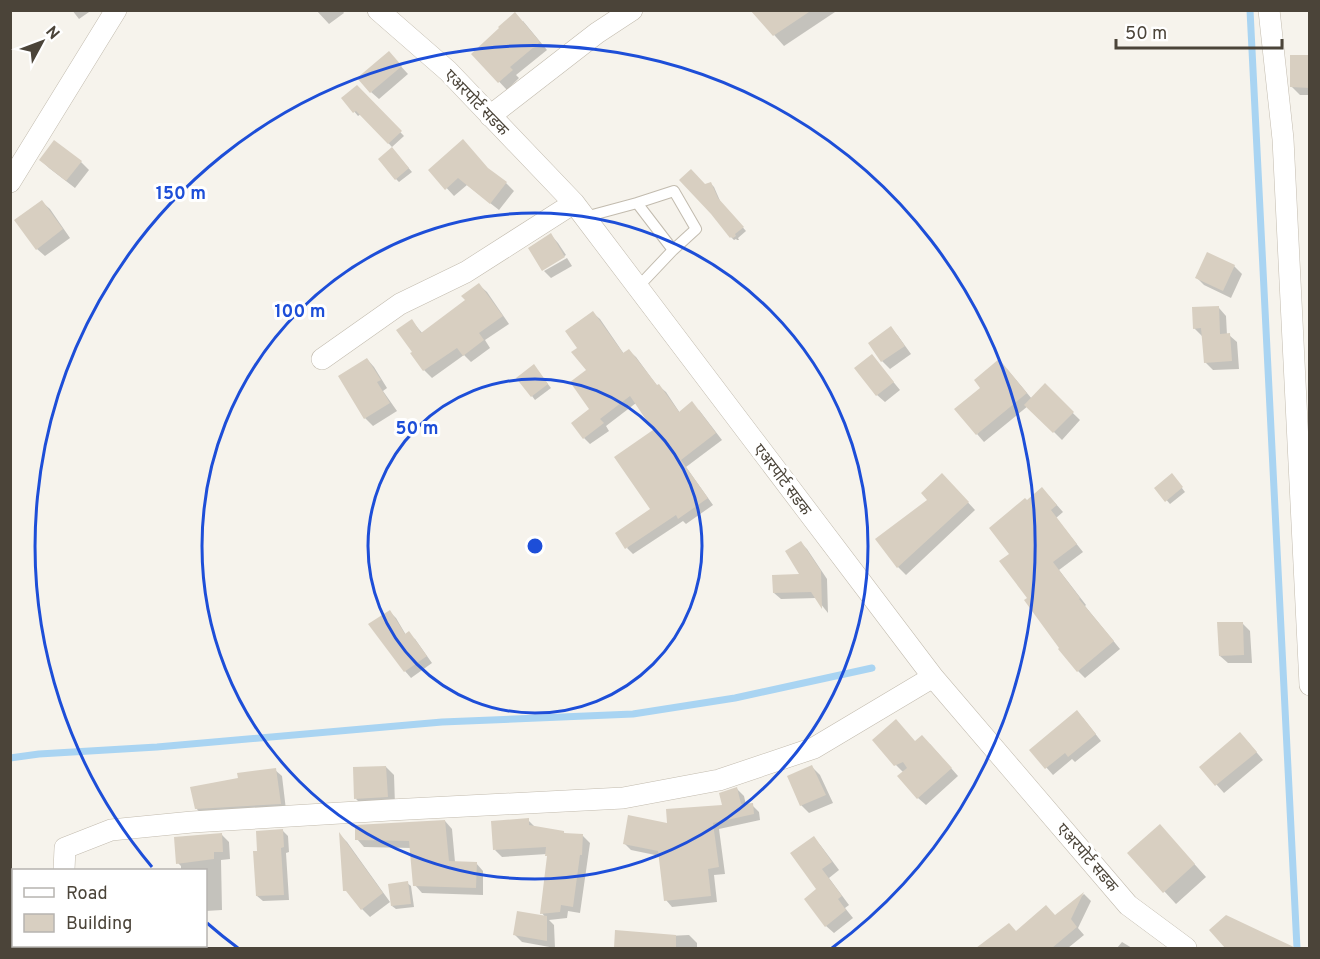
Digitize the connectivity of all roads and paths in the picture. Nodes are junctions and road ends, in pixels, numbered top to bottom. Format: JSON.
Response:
{"nodes":[{"id":1,"x":116,"y":10,"type":"edge"},
{"id":2,"x":378,"y":10,"type":"edge"},
{"id":3,"x":632,"y":10,"type":"edge"},
{"id":4,"x":1269,"y":10,"type":"edge"},
{"id":5,"x":490,"y":116,"type":"junction"},
{"id":6,"x":10,"y":182,"type":"edge"},
{"id":7,"x":637,"y":203,"type":"junction"},
{"id":8,"x":580,"y":210,"type":"junction"},
{"id":9,"x":673,"y":250,"type":"junction"},
{"id":10,"x":638,"y":287,"type":"junction"},
{"id":11,"x":322,"y":359,"type":"dead end"},
{"id":12,"x":933,"y":677,"type":"junction"},
{"id":13,"x":1310,"y":685,"type":"edge"},
{"id":14,"x":64,"y":869,"type":"edge"},
{"id":15,"x":1186,"y":948,"type":"edge"}],
"edges":[{"from":1,"to":6,"type":"street"},
{"from":2,"to":5,"type":"street","name":"एअरपोर्ट सडक"},
{"from":3,"to":5,"type":"street"},
{"from":4,"to":13,"type":"street"},
{"from":5,"to":8,"type":"street","name":"एअरपोर्ट सडक"},
{"from":7,"to":8,"type":"lane"},
{"from":7,"to":9,"type":"lane"},
{"from":7,"to":9,"type":"lane"},
{"from":8,"to":10,"type":"street","name":"एअरपोर्ट सडक"},
{"from":8,"to":11,"type":"street"},
{"from":9,"to":10,"type":"lane"},
{"from":10,"to":12,"type":"street","name":"एअरपोर्ट सडक"},
{"from":12,"to":14,"type":"street"},
{"from":12,"to":15,"type":"street","name":"एअरपोर्ट सडक"}]}
